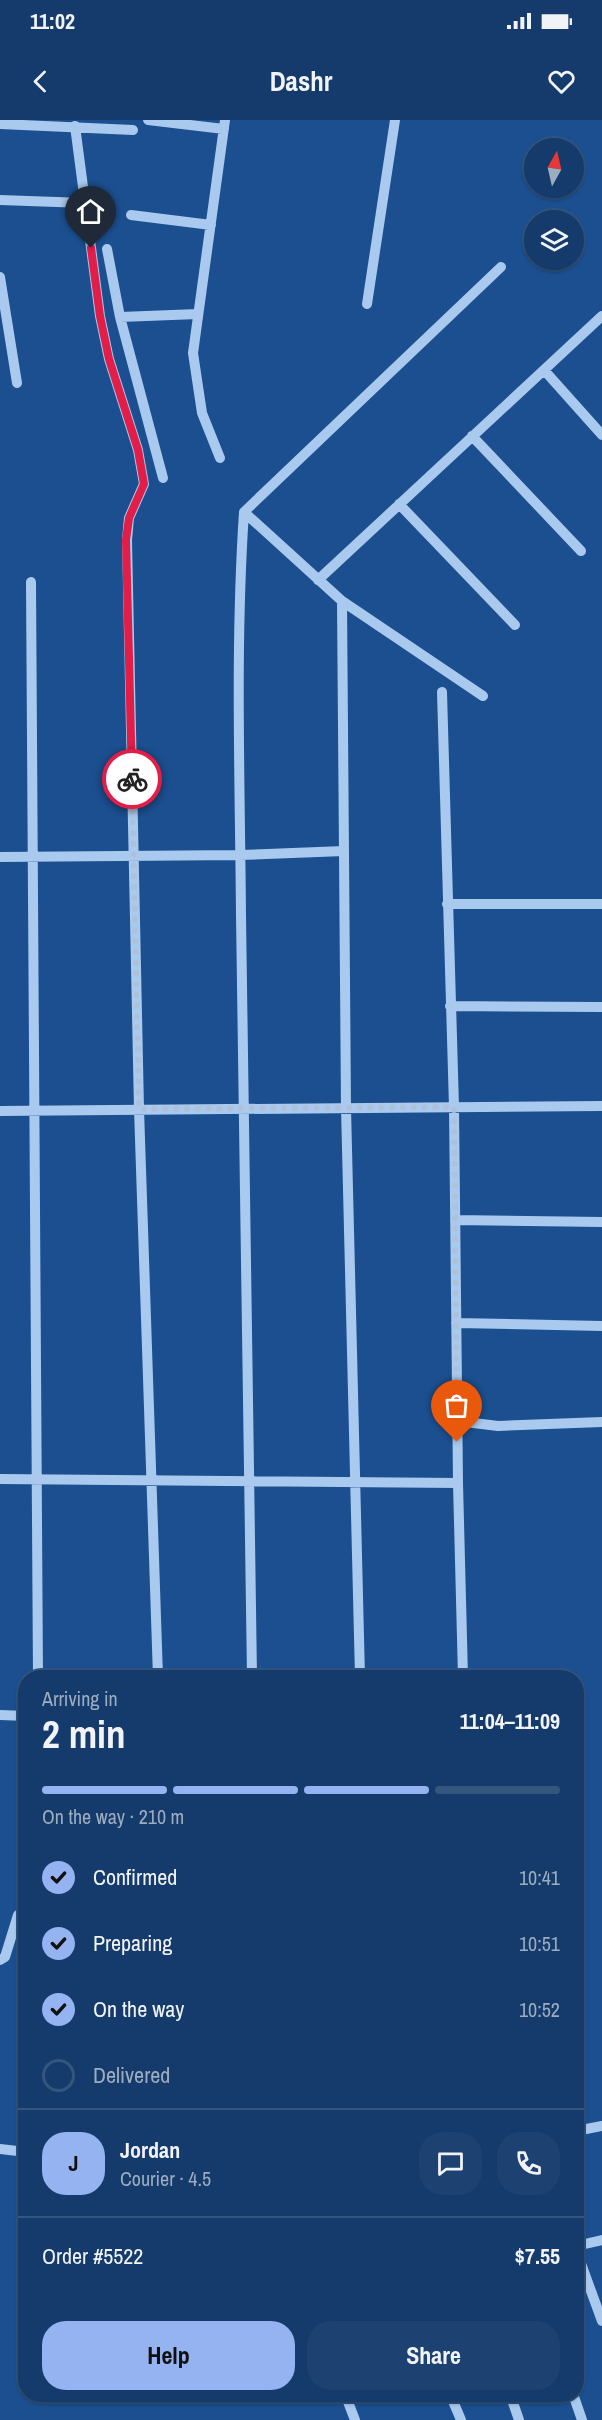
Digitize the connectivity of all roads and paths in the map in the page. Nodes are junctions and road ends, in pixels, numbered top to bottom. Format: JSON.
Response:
{"nodes":[{"id":1,"x":148,"y":120,"type":"edge"},
{"id":2,"x":395,"y":120,"type":"edge"},
{"id":3,"x":0,"y":124,"type":"edge"},
{"id":4,"x":225,"y":124,"type":"edge"},
{"id":5,"x":75,"y":126,"type":"junction"},
{"id":6,"x":134,"y":130,"type":"dead end"},
{"id":7,"x":0,"y":201,"type":"edge"},
{"id":8,"x":85,"y":203,"type":"junction"},
{"id":9,"x":131,"y":215,"type":"dead end"},
{"id":10,"x":211,"y":225,"type":"junction"},
{"id":11,"x":107,"y":249,"type":"dead end"},
{"id":12,"x":501,"y":267,"type":"dead end"},
{"id":13,"x":0,"y":276,"type":"edge"},
{"id":14,"x":367,"y":304,"type":"dead end"},
{"id":15,"x":198,"y":314,"type":"junction"},
{"id":16,"x":602,"y":316,"type":"edge"},
{"id":17,"x":120,"y":317,"type":"junction"},
{"id":18,"x":543,"y":370,"type":"junction"},
{"id":19,"x":16,"y":383,"type":"dead end"},
{"id":20,"x":602,"y":435,"type":"edge"},
{"id":21,"x":472,"y":436,"type":"junction"},
{"id":22,"x":220,"y":458,"type":"dead end"},
{"id":23,"x":163,"y":478,"type":"dead end"},
{"id":24,"x":399,"y":504,"type":"junction"},
{"id":25,"x":244,"y":512,"type":"junction"},
{"id":26,"x":581,"y":551,"type":"dead end"},
{"id":27,"x":318,"y":580,"type":"junction"},
{"id":28,"x":31,"y":582,"type":"dead end"},
{"id":29,"x":342,"y":602,"type":"junction"},
{"id":30,"x":515,"y":625,"type":"dead end"},
{"id":31,"x":442,"y":692,"type":"dead end"},
{"id":32,"x":483,"y":696,"type":"dead end"},
{"id":33,"x":344,"y":851,"type":"junction"},
{"id":34,"x":133,"y":855,"type":"junction"},
{"id":35,"x":240,"y":855,"type":"junction"},
{"id":36,"x":0,"y":857,"type":"edge"},
{"id":37,"x":33,"y":857,"type":"junction"},
{"id":38,"x":447,"y":904,"type":"junction"},
{"id":39,"x":602,"y":904,"type":"edge"},
{"id":40,"x":450,"y":1006,"type":"junction"},
{"id":41,"x":602,"y":1007,"type":"edge"},
{"id":42,"x":602,"y":1106,"type":"edge"},
{"id":43,"x":454,"y":1107,"type":"junction"},
{"id":44,"x":243,"y":1108,"type":"junction"},
{"id":45,"x":346,"y":1108,"type":"junction"},
{"id":46,"x":139,"y":1109,"type":"junction"},
{"id":47,"x":0,"y":1111,"type":"edge"},
{"id":48,"x":35,"y":1111,"type":"junction"},
{"id":49,"x":455,"y":1220,"type":"junction"},
{"id":50,"x":602,"y":1222,"type":"edge"},
{"id":51,"x":456,"y":1323,"type":"junction"},
{"id":52,"x":602,"y":1326,"type":"edge"},
{"id":53,"x":457,"y":1421,"type":"junction"},
{"id":54,"x":602,"y":1422,"type":"edge"},
{"id":55,"x":0,"y":1479,"type":"edge"},
{"id":56,"x":35,"y":1479,"type":"junction"},
{"id":57,"x":151,"y":1480,"type":"junction"},
{"id":58,"x":250,"y":1481,"type":"junction"},
{"id":59,"x":356,"y":1482,"type":"junction"},
{"id":60,"x":458,"y":1483,"type":"junction"},
{"id":61,"x":38,"y":1670,"type":"edge"},
{"id":62,"x":158,"y":1670,"type":"edge"},
{"id":63,"x":252,"y":1670,"type":"edge"},
{"id":64,"x":360,"y":1670,"type":"edge"},
{"id":65,"x":463,"y":1670,"type":"edge"},
{"id":66,"x":0,"y":1715,"type":"edge"},
{"id":67,"x":18,"y":1716,"type":"edge"},
{"id":68,"x":18,"y":1915,"type":"edge"},
{"id":69,"x":0,"y":1960,"type":"edge"},
{"id":70,"x":602,"y":2126,"type":"edge"},
{"id":71,"x":584,"y":2129,"type":"edge"},
{"id":72,"x":0,"y":2149,"type":"edge"},
{"id":73,"x":18,"y":2151,"type":"edge"},
{"id":74,"x":602,"y":2240,"type":"edge"},
{"id":75,"x":584,"y":2244,"type":"edge"},
{"id":76,"x":584,"y":2272,"type":"edge"},
{"id":77,"x":602,"y":2321,"type":"edge"},
{"id":78,"x":348,"y":2402,"type":"edge"},
{"id":79,"x":453,"y":2402,"type":"edge"},
{"id":80,"x":513,"y":2402,"type":"edge"},
{"id":81,"x":576,"y":2402,"type":"edge"},
{"id":82,"x":355,"y":2420,"type":"edge"},
{"id":83,"x":460,"y":2420,"type":"edge"},
{"id":84,"x":519,"y":2420,"type":"edge"},
{"id":85,"x":582,"y":2420,"type":"edge"}],
"edges":[{"from":1,"to":4,"type":"street"},
{"from":2,"to":14,"type":"street"},
{"from":3,"to":5,"type":"street"},
{"from":4,"to":10,"type":"street"},
{"from":5,"to":6,"type":"street"},
{"from":5,"to":8,"type":"street"},
{"from":7,"to":8,"type":"street"},
{"from":8,"to":34,"type":"street"},
{"from":9,"to":10,"type":"street"},
{"from":10,"to":15,"type":"street"},
{"from":11,"to":17,"type":"street"},
{"from":12,"to":25,"type":"street"},
{"from":13,"to":19,"type":"street"},
{"from":15,"to":17,"type":"street"},
{"from":15,"to":22,"type":"street"},
{"from":16,"to":18,"type":"street"},
{"from":17,"to":23,"type":"street"},
{"from":18,"to":20,"type":"street"},
{"from":18,"to":21,"type":"street"},
{"from":21,"to":24,"type":"street"},
{"from":21,"to":26,"type":"street"},
{"from":24,"to":27,"type":"street"},
{"from":24,"to":30,"type":"street"},
{"from":25,"to":27,"type":"street"},
{"from":25,"to":35,"type":"street"},
{"from":27,"to":29,"type":"street"},
{"from":28,"to":37,"type":"street"},
{"from":29,"to":32,"type":"street"},
{"from":29,"to":33,"type":"street"},
{"from":31,"to":38,"type":"street"},
{"from":33,"to":35,"type":"street"},
{"from":33,"to":45,"type":"street"},
{"from":34,"to":35,"type":"street"},
{"from":34,"to":37,"type":"street"},
{"from":34,"to":46,"type":"street"},
{"from":35,"to":44,"type":"street"},
{"from":36,"to":37,"type":"street"},
{"from":37,"to":48,"type":"street"},
{"from":38,"to":39,"type":"street"},
{"from":38,"to":40,"type":"street"},
{"from":40,"to":41,"type":"street"},
{"from":40,"to":43,"type":"street"},
{"from":42,"to":43,"type":"street"},
{"from":43,"to":45,"type":"street"},
{"from":43,"to":49,"type":"street"},
{"from":44,"to":45,"type":"street"},
{"from":44,"to":46,"type":"street"},
{"from":44,"to":58,"type":"street"},
{"from":45,"to":59,"type":"street"},
{"from":46,"to":48,"type":"street"},
{"from":46,"to":57,"type":"street"},
{"from":47,"to":48,"type":"street"},
{"from":48,"to":56,"type":"street"},
{"from":49,"to":50,"type":"street"},
{"from":49,"to":51,"type":"street"},
{"from":51,"to":52,"type":"street"},
{"from":51,"to":53,"type":"street"},
{"from":53,"to":54,"type":"street"},
{"from":53,"to":60,"type":"street"},
{"from":55,"to":56,"type":"street"},
{"from":56,"to":57,"type":"street"},
{"from":56,"to":61,"type":"street"},
{"from":57,"to":58,"type":"street"},
{"from":57,"to":62,"type":"street"},
{"from":58,"to":59,"type":"street"},
{"from":58,"to":63,"type":"street"},
{"from":59,"to":60,"type":"street"},
{"from":59,"to":64,"type":"street"},
{"from":60,"to":65,"type":"street"},
{"from":66,"to":67,"type":"street"},
{"from":68,"to":69,"type":"street"},
{"from":70,"to":71,"type":"street"},
{"from":72,"to":73,"type":"street"},
{"from":74,"to":75,"type":"street"},
{"from":76,"to":77,"type":"street"},
{"from":78,"to":82,"type":"street"},
{"from":79,"to":83,"type":"street"},
{"from":80,"to":84,"type":"street"},
{"from":81,"to":85,"type":"street"}]}
